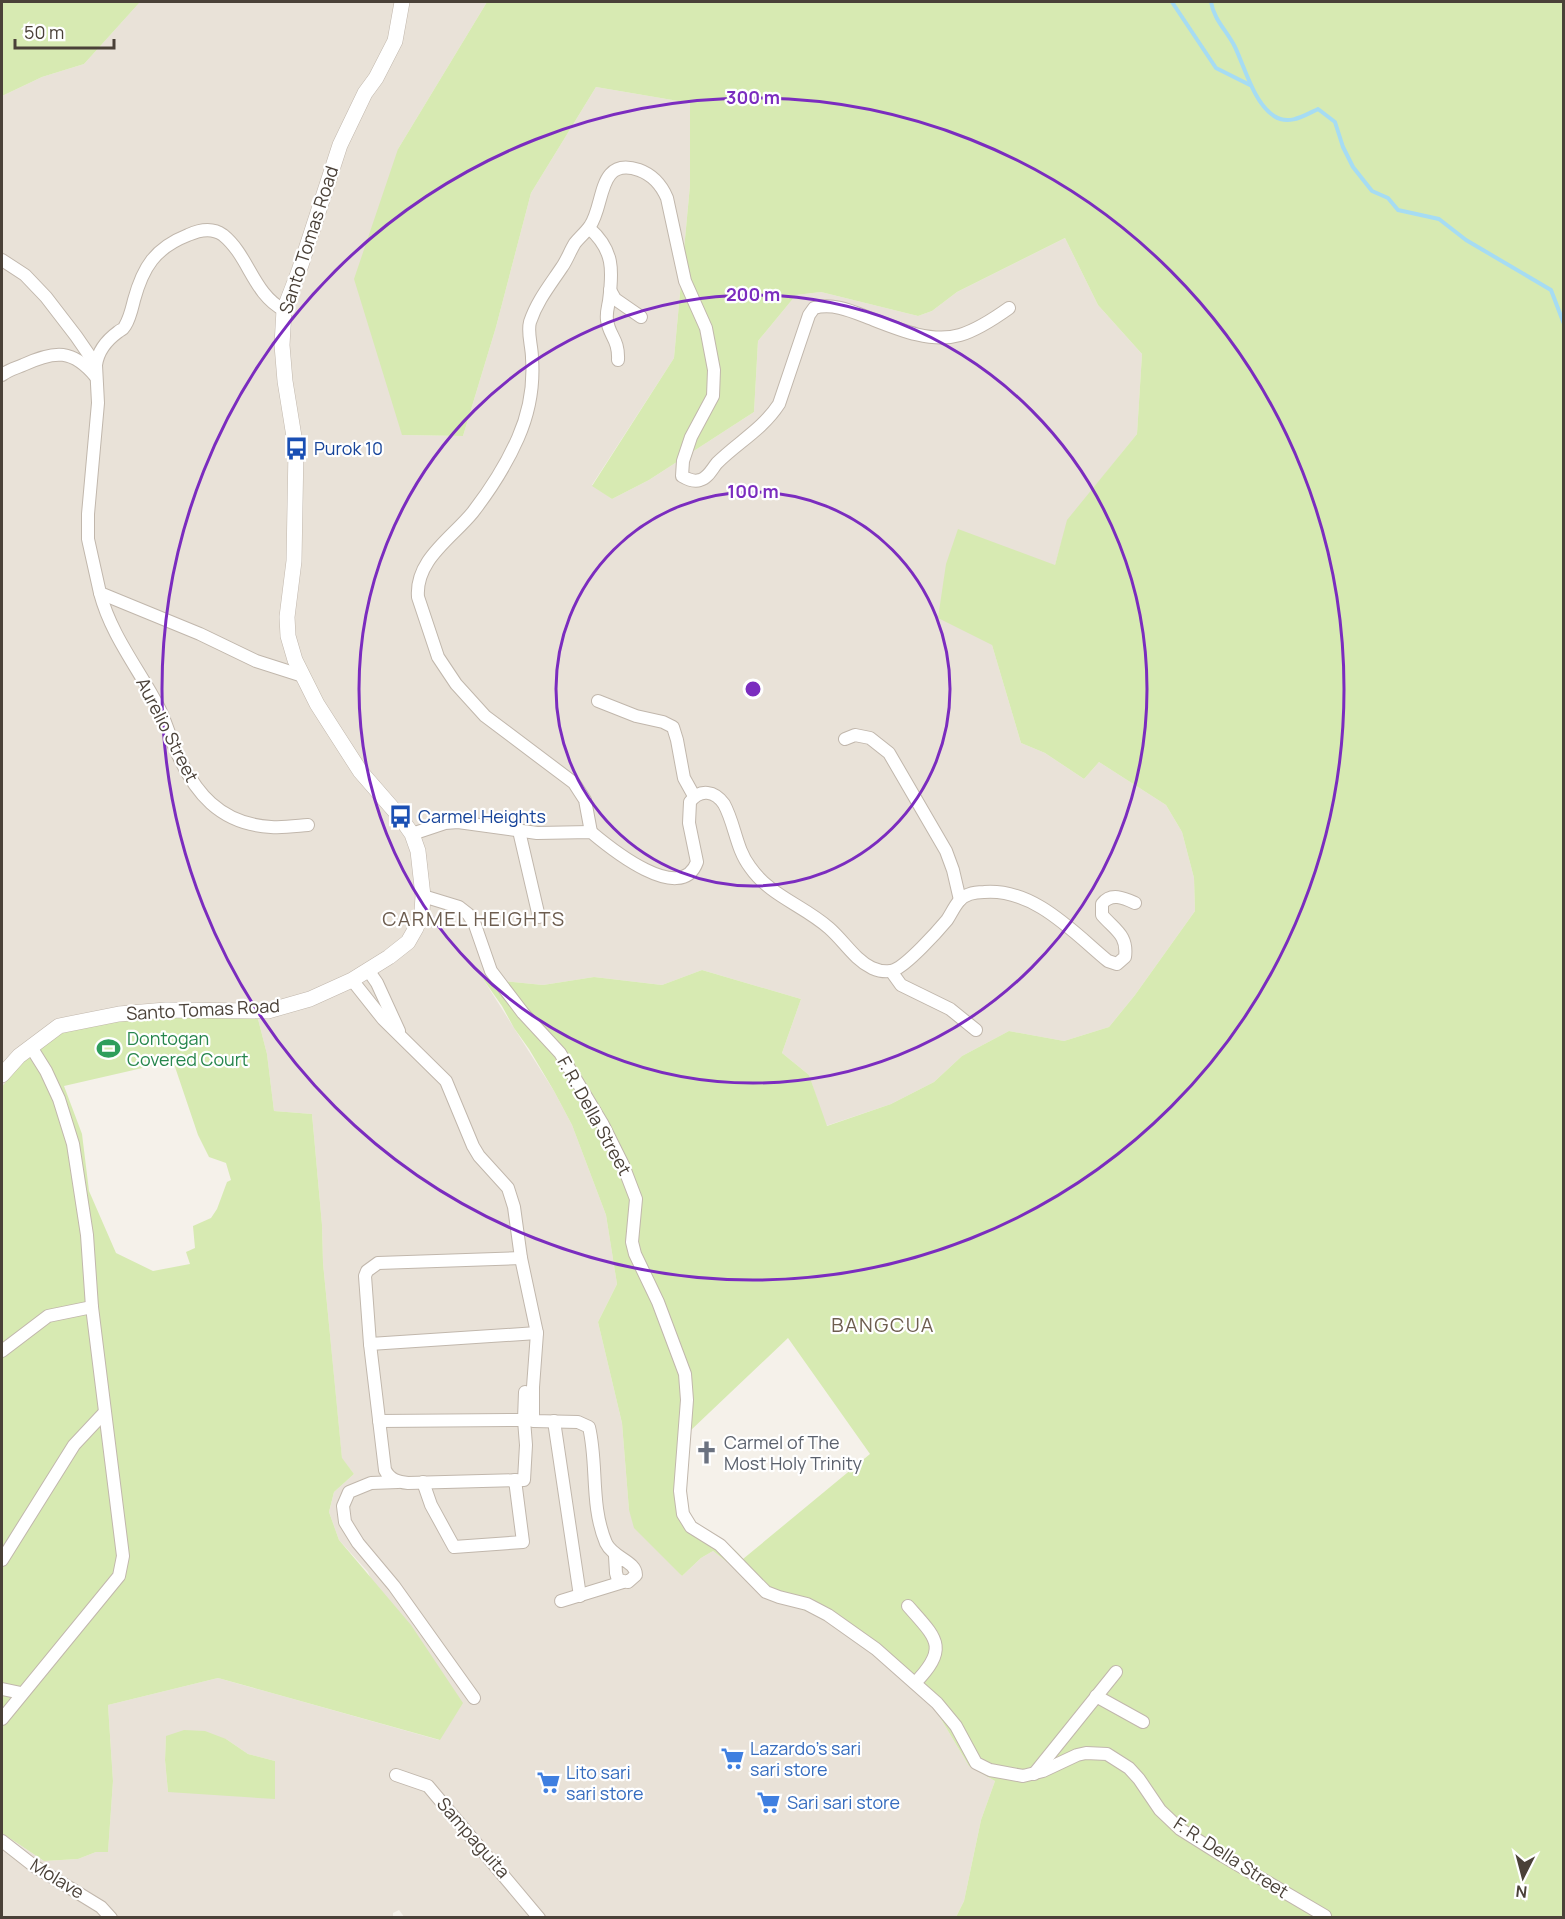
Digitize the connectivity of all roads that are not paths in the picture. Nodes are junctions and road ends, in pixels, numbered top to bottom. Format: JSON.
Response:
{"nodes":[{"id":1,"x":402,"y":2,"type":"edge"},
{"id":2,"x":589,"y":228,"type":"junction"},
{"id":3,"x":2,"y":260,"type":"edge"},
{"id":4,"x":610,"y":290,"type":"junction"},
{"id":5,"x":1009,"y":308,"type":"dead end"},
{"id":6,"x":284,"y":310,"type":"junction"},
{"id":7,"x":641,"y":317,"type":"dead end"},
{"id":8,"x":618,"y":360,"type":"dead end"},
{"id":9,"x":96,"y":371,"type":"junction"},
{"id":10,"x":3,"y":372,"type":"edge"},
{"id":11,"x":100,"y":592,"type":"junction"},
{"id":12,"x":303,"y":676,"type":"junction"},
{"id":13,"x":598,"y":701,"type":"dead end"},
{"id":14,"x":845,"y":740,"type":"dead end"},
{"id":15,"x":694,"y":796,"type":"junction"},
{"id":16,"x":308,"y":825,"type":"dead end"},
{"id":17,"x":519,"y":831,"type":"junction"},
{"id":18,"x":591,"y":832,"type":"junction"},
{"id":19,"x":412,"y":834,"type":"junction"},
{"id":20,"x":423,"y":896,"type":"junction"},
{"id":21,"x":960,"y":900,"type":"junction"},
{"id":22,"x":1135,"y":903,"type":"dead end"},
{"id":23,"x":539,"y":917,"type":"dead end"},
{"id":24,"x":368,"y":970,"type":"junction"},
{"id":25,"x":891,"y":971,"type":"junction"},
{"id":26,"x":352,"y":980,"type":"junction"},
{"id":27,"x":976,"y":1030,"type":"dead end"},
{"id":28,"x":401,"y":1038,"type":"junction"},
{"id":29,"x":31,"y":1047,"type":"junction"},
{"id":30,"x":2,"y":1075,"type":"edge"},
{"id":31,"x":521,"y":1258,"type":"junction"},
{"id":32,"x":92,"y":1307,"type":"junction"},
{"id":33,"x":534,"y":1334,"type":"junction"},
{"id":34,"x":370,"y":1344,"type":"junction"},
{"id":35,"x":2,"y":1351,"type":"edge"},
{"id":36,"x":104,"y":1413,"type":"junction"},
{"id":37,"x":379,"y":1420,"type":"junction"},
{"id":38,"x":524,"y":1420,"type":"junction"},
{"id":39,"x":554,"y":1421,"type":"junction"},
{"id":40,"x":515,"y":1480,"type":"junction"},
{"id":41,"x":399,"y":1482,"type":"junction"},
{"id":42,"x":423,"y":1482,"type":"junction"},
{"id":43,"x":615,"y":1556,"type":"junction"},
{"id":44,"x":2,"y":1560,"type":"edge"},
{"id":45,"x":622,"y":1582,"type":"junction"},
{"id":46,"x":580,"y":1596,"type":"junction"},
{"id":47,"x":561,"y":1602,"type":"dead end"},
{"id":48,"x":908,"y":1606,"type":"dead end"},
{"id":49,"x":1116,"y":1672,"type":"dead end"},
{"id":50,"x":915,"y":1683,"type":"junction"},
{"id":51,"x":2,"y":1689,"type":"edge"},
{"id":52,"x":21,"y":1693,"type":"junction"},
{"id":53,"x":1096,"y":1696,"type":"junction"},
{"id":54,"x":474,"y":1698,"type":"dead end"},
{"id":55,"x":2,"y":1719,"type":"edge"},
{"id":56,"x":1143,"y":1722,"type":"dead end"},
{"id":57,"x":1033,"y":1774,"type":"junction"},
{"id":58,"x":396,"y":1775,"type":"dead end"},
{"id":59,"x":2,"y":1841,"type":"edge"},
{"id":60,"x":1325,"y":1916,"type":"edge"},
{"id":61,"x":111,"y":1917,"type":"edge"},
{"id":62,"x":539,"y":1917,"type":"edge"}],
"edges":[{"from":1,"to":6,"type":"street","name":"Santo Tomas Road"},
{"from":2,"to":4,"type":"street"},
{"from":2,"to":5,"type":"street"},
{"from":2,"to":18,"type":"street"},
{"from":3,"to":9,"type":"street"},
{"from":4,"to":7,"type":"street"},
{"from":4,"to":8,"type":"street"},
{"from":6,"to":9,"type":"street"},
{"from":6,"to":12,"type":"street","name":"Santo Tomas Road"},
{"from":9,"to":10,"type":"street"},
{"from":9,"to":11,"type":"street","name":"Aurelio Street"},
{"from":11,"to":12,"type":"street"},
{"from":11,"to":16,"type":"street","name":"Aurelio Street"},
{"from":12,"to":19,"type":"street","name":"Santo Tomas Road"},
{"from":13,"to":15,"type":"street"},
{"from":14,"to":21,"type":"street"},
{"from":15,"to":18,"type":"street"},
{"from":15,"to":25,"type":"street"},
{"from":17,"to":18,"type":"street"},
{"from":17,"to":19,"type":"street"},
{"from":17,"to":23,"type":"street"},
{"from":19,"to":20,"type":"street","name":"Santo Tomas Road"},
{"from":20,"to":24,"type":"street","name":"Santo Tomas Road"},
{"from":20,"to":50,"type":"street","name":"F. R. Della Street"},
{"from":21,"to":22,"type":"street"},
{"from":21,"to":25,"type":"street"},
{"from":24,"to":26,"type":"street","name":"Santo Tomas Road"},
{"from":24,"to":28,"type":"street"},
{"from":25,"to":27,"type":"street"},
{"from":26,"to":28,"type":"street"},
{"from":26,"to":29,"type":"street","name":"Santo Tomas Road"},
{"from":28,"to":31,"type":"street"},
{"from":29,"to":30,"type":"street","name":"Santo Tomas Road"},
{"from":29,"to":32,"type":"street"},
{"from":31,"to":33,"type":"street"},
{"from":31,"to":34,"type":"street"},
{"from":32,"to":35,"type":"street"},
{"from":32,"to":36,"type":"street"},
{"from":33,"to":34,"type":"street"},
{"from":33,"to":38,"type":"street"},
{"from":33,"to":39,"type":"street"},
{"from":34,"to":37,"type":"street"},
{"from":36,"to":44,"type":"street"},
{"from":36,"to":52,"type":"street"},
{"from":37,"to":38,"type":"street"},
{"from":37,"to":41,"type":"street"},
{"from":38,"to":40,"type":"street"},
{"from":39,"to":43,"type":"street"},
{"from":39,"to":46,"type":"street"},
{"from":40,"to":42,"type":"street"},
{"from":40,"to":42,"type":"street"},
{"from":41,"to":42,"type":"street"},
{"from":41,"to":54,"type":"street"},
{"from":43,"to":45,"type":"street"},
{"from":43,"to":45,"type":"street"},
{"from":45,"to":46,"type":"street"},
{"from":46,"to":47,"type":"street"},
{"from":48,"to":50,"type":"street"},
{"from":49,"to":53,"type":"street"},
{"from":50,"to":57,"type":"street","name":"F. R. Della Street"},
{"from":51,"to":52,"type":"street"},
{"from":52,"to":55,"type":"street"},
{"from":53,"to":56,"type":"street"},
{"from":53,"to":57,"type":"street"},
{"from":57,"to":60,"type":"street","name":"F. R. Della Street"},
{"from":58,"to":62,"type":"street","name":"Sampaguita"},
{"from":59,"to":61,"type":"street","name":"Molave"}]}
